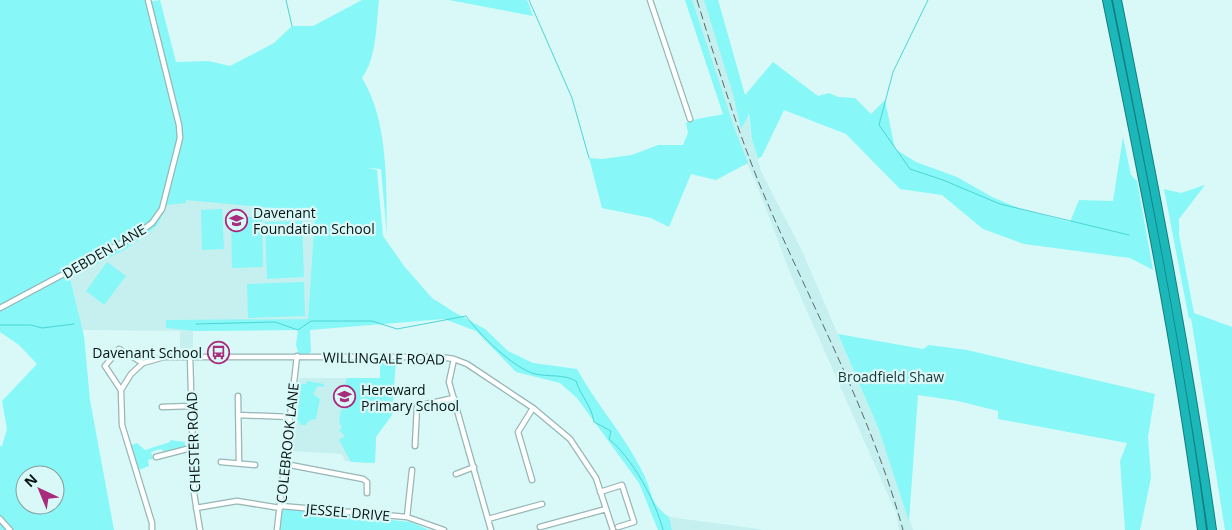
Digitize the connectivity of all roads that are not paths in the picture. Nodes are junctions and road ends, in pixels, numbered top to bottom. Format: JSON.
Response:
{"nodes":[{"id":1,"x":148,"y":0,"type":"edge"},
{"id":2,"x":650,"y":0,"type":"edge"},
{"id":3,"x":1107,"y":0,"type":"edge"},
{"id":4,"x":1117,"y":0,"type":"edge"},
{"id":5,"x":690,"y":119,"type":"dead end"},
{"id":6,"x":0,"y":308,"type":"edge"},
{"id":7,"x":190,"y":356,"type":"junction"},
{"id":8,"x":297,"y":356,"type":"junction"},
{"id":9,"x":454,"y":359,"type":"junction"},
{"id":10,"x":143,"y":363,"type":"junction"},
{"id":11,"x":121,"y":390,"type":"junction"},
{"id":12,"x":238,"y":396,"type":"dead end"},
{"id":13,"x":454,"y":398,"type":"junction"},
{"id":14,"x":190,"y":406,"type":"junction"},
{"id":15,"x":162,"y":407,"type":"dead end"},
{"id":16,"x":533,"y":408,"type":"junction"},
{"id":17,"x":238,"y":415,"type":"junction"},
{"id":18,"x":290,"y":417,"type":"junction"},
{"id":19,"x":415,"y":446,"type":"dead end"},
{"id":20,"x":191,"y":448,"type":"junction"},
{"id":21,"x":156,"y":457,"type":"dead end"},
{"id":22,"x":221,"y":462,"type":"dead end"},
{"id":23,"x":239,"y":462,"type":"junction"},
{"id":24,"x":285,"y":464,"type":"junction"},
{"id":25,"x":256,"y":465,"type":"dead end"},
{"id":26,"x":474,"y":467,"type":"junction"},
{"id":27,"x":412,"y":470,"type":"dead end"},
{"id":28,"x":368,"y":472,"type":"dead end"},
{"id":29,"x":456,"y":474,"type":"dead end"},
{"id":30,"x":364,"y":479,"type":"junction"},
{"id":31,"x":532,"y":480,"type":"dead end"},
{"id":32,"x":600,"y":492,"type":"junction"},
{"id":33,"x":367,"y":493,"type":"dead end"},
{"id":34,"x":542,"y":504,"type":"dead end"},
{"id":35,"x":280,"y":507,"type":"junction"},
{"id":36,"x":196,"y":508,"type":"junction"},
{"id":37,"x":606,"y":509,"type":"junction"},
{"id":38,"x":407,"y":517,"type":"junction"},
{"id":39,"x":0,"y":519,"type":"edge"},
{"id":40,"x":488,"y":519,"type":"junction"},
{"id":41,"x":540,"y":527,"type":"dead end"},
{"id":42,"x":618,"y":527,"type":"dead end"},
{"id":43,"x":10,"y":530,"type":"edge"},
{"id":44,"x":152,"y":530,"type":"edge"},
{"id":45,"x":200,"y":530,"type":"edge"},
{"id":46,"x":277,"y":530,"type":"edge"},
{"id":47,"x":444,"y":530,"type":"edge"},
{"id":48,"x":491,"y":530,"type":"edge"},
{"id":49,"x":612,"y":530,"type":"edge"},
{"id":50,"x":1202,"y":530,"type":"edge"},
{"id":51,"x":1212,"y":530,"type":"edge"}],
"edges":[{"from":1,"to":6,"type":"street","name":"DEBDEN LANE"},
{"from":2,"to":5,"type":"street"},
{"from":3,"to":50,"type":"highway"},
{"from":4,"to":51,"type":"highway"},
{"from":7,"to":8,"type":"street","name":"WILLINGALE ROAD"},
{"from":7,"to":10,"type":"street","name":"WILLINGALE ROAD"},
{"from":7,"to":14,"type":"street","name":"CHESTER ROAD"},
{"from":8,"to":9,"type":"street","name":"WILLINGALE ROAD"},
{"from":8,"to":18,"type":"street","name":"COLEBROOK LANE"},
{"from":9,"to":13,"type":"street"},
{"from":9,"to":16,"type":"street","name":"WILLINGALE ROAD"},
{"from":10,"to":11,"type":"street"},
{"from":10,"to":11,"type":"street"},
{"from":11,"to":44,"type":"street"},
{"from":12,"to":17,"type":"street"},
{"from":13,"to":19,"type":"street"},
{"from":13,"to":26,"type":"street"},
{"from":14,"to":15,"type":"street"},
{"from":14,"to":20,"type":"street","name":"CHESTER ROAD"},
{"from":16,"to":31,"type":"street"},
{"from":16,"to":32,"type":"street","name":"WILLINGALE ROAD"},
{"from":17,"to":18,"type":"street"},
{"from":17,"to":23,"type":"street"},
{"from":18,"to":24,"type":"street","name":"COLEBROOK LANE"},
{"from":20,"to":21,"type":"street"},
{"from":20,"to":36,"type":"street","name":"CHESTER ROAD"},
{"from":22,"to":23,"type":"street"},
{"from":23,"to":25,"type":"street"},
{"from":24,"to":30,"type":"street"},
{"from":24,"to":35,"type":"street","name":"COLEBROOK LANE"},
{"from":26,"to":29,"type":"street"},
{"from":26,"to":40,"type":"street"},
{"from":27,"to":38,"type":"street"},
{"from":28,"to":30,"type":"street"},
{"from":30,"to":33,"type":"street"},
{"from":32,"to":37,"type":"street","name":"WILLINGALE ROAD"},
{"from":32,"to":42,"type":"street"},
{"from":34,"to":40,"type":"street"},
{"from":35,"to":36,"type":"street","name":"JESSEL DRIVE"},
{"from":35,"to":38,"type":"street","name":"JESSEL DRIVE"},
{"from":35,"to":46,"type":"street","name":"COLEBROOK LANE"},
{"from":36,"to":45,"type":"street","name":"CHESTER ROAD"},
{"from":37,"to":41,"type":"street"},
{"from":37,"to":49,"type":"street","name":"WILLINGALE ROAD"},
{"from":38,"to":47,"type":"street","name":"JESSEL DRIVE"},
{"from":39,"to":43,"type":"street"},
{"from":40,"to":48,"type":"street"}]}
